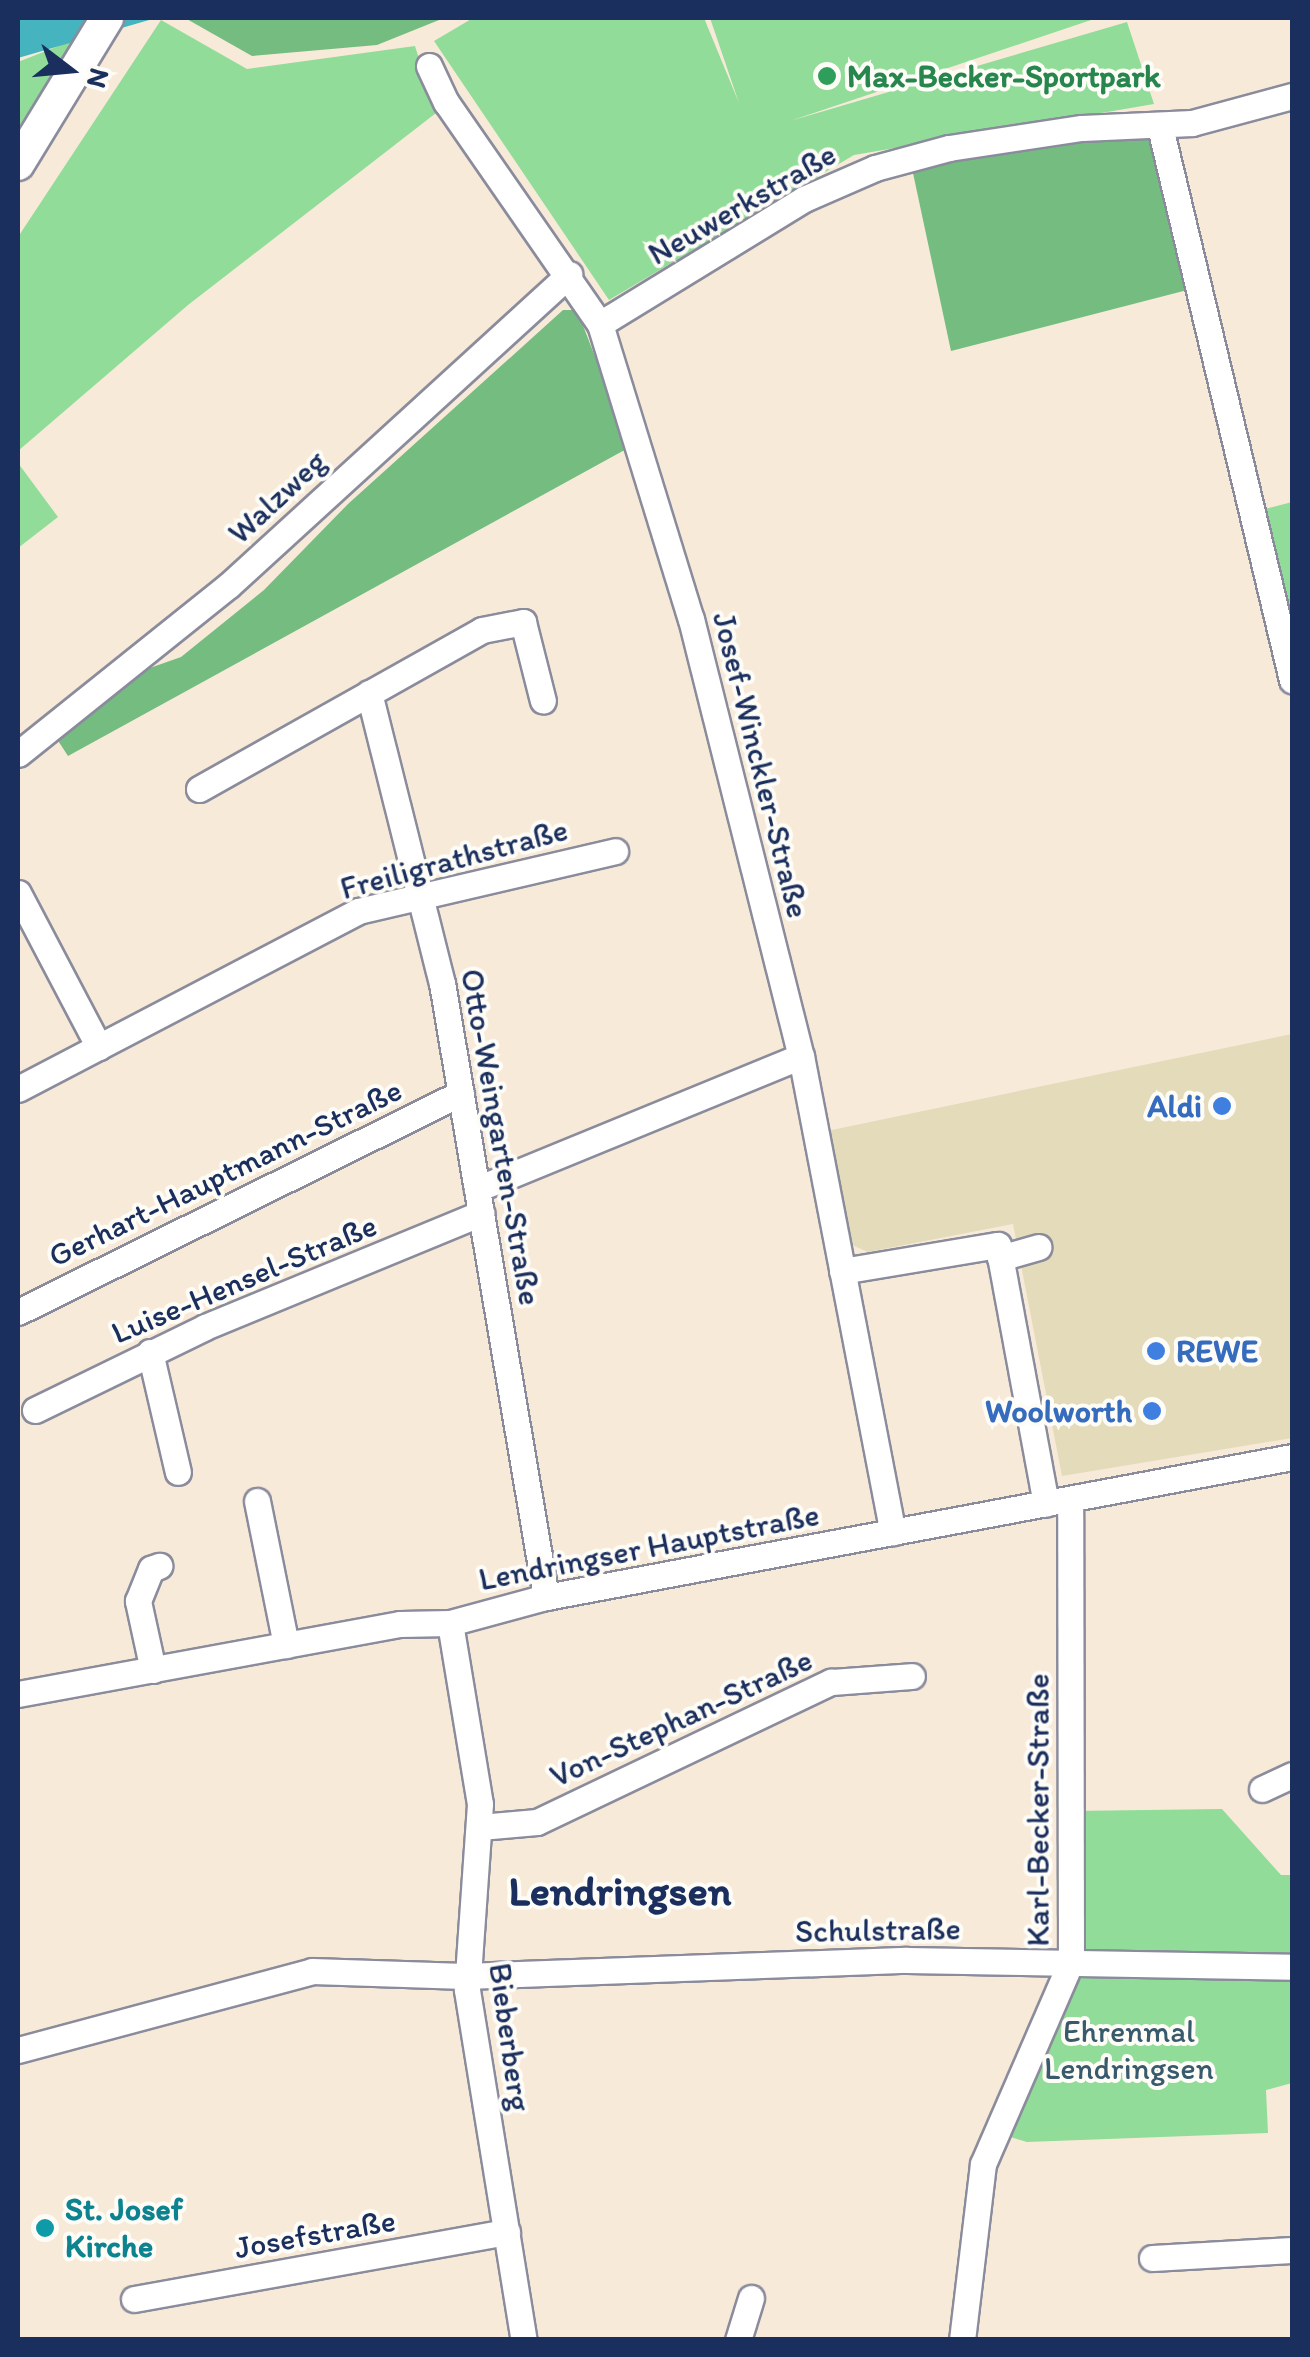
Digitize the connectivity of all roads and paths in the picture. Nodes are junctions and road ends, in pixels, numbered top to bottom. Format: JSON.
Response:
{"nodes":[{"id":1,"x":107,"y":18,"type":"edge"},
{"id":2,"x":429,"y":66,"type":"dead end"},
{"id":3,"x":1292,"y":96,"type":"edge"},
{"id":4,"x":1160,"y":127,"type":"junction"},
{"id":5,"x":18,"y":164,"type":"edge"},
{"id":6,"x":569,"y":274,"type":"junction"},
{"id":7,"x":600,"y":324,"type":"junction"},
{"id":8,"x":1292,"y":680,"type":"edge"},
{"id":9,"x":369,"y":693,"type":"junction"},
{"id":10,"x":543,"y":701,"type":"dead end"},
{"id":11,"x":18,"y":754,"type":"edge"},
{"id":12,"x":200,"y":789,"type":"dead end"},
{"id":13,"x":615,"y":851,"type":"dead end"},
{"id":14,"x":18,"y":894,"type":"edge"},
{"id":15,"x":424,"y":899,"type":"junction"},
{"id":16,"x":99,"y":1046,"type":"junction"},
{"id":17,"x":801,"y":1056,"type":"junction"},
{"id":18,"x":18,"y":1089,"type":"edge"},
{"id":19,"x":461,"y":1093,"type":"junction"},
{"id":20,"x":479,"y":1201,"type":"junction"},
{"id":21,"x":1038,"y":1247,"type":"dead end"},
{"id":22,"x":1000,"y":1258,"type":"junction"},
{"id":23,"x":842,"y":1271,"type":"junction"},
{"id":24,"x":18,"y":1312,"type":"edge"},
{"id":25,"x":150,"y":1352,"type":"junction"},
{"id":26,"x":35,"y":1410,"type":"dead end"},
{"id":27,"x":1292,"y":1457,"type":"edge"},
{"id":28,"x":178,"y":1472,"type":"dead end"},
{"id":29,"x":257,"y":1501,"type":"dead end"},
{"id":30,"x":1058,"y":1502,"type":"junction"},
{"id":31,"x":893,"y":1532,"type":"junction"},
{"id":32,"x":159,"y":1566,"type":"dead end"},
{"id":33,"x":546,"y":1597,"type":"junction"},
{"id":34,"x":450,"y":1623,"type":"junction"},
{"id":35,"x":286,"y":1645,"type":"junction"},
{"id":36,"x":153,"y":1670,"type":"junction"},
{"id":37,"x":912,"y":1676,"type":"dead end"},
{"id":38,"x":18,"y":1694,"type":"edge"},
{"id":39,"x":1292,"y":1775,"type":"edge"},
{"id":40,"x":1262,"y":1789,"type":"dead end"},
{"id":41,"x":480,"y":1827,"type":"junction"},
{"id":42,"x":1071,"y":1962,"type":"junction"},
{"id":43,"x":1292,"y":1967,"type":"edge"},
{"id":44,"x":465,"y":1976,"type":"junction"},
{"id":45,"x":18,"y":2050,"type":"edge"},
{"id":46,"x":507,"y":2232,"type":"junction"},
{"id":47,"x":1292,"y":2250,"type":"edge"},
{"id":48,"x":1152,"y":2258,"type":"dead end"},
{"id":49,"x":751,"y":2298,"type":"dead end"},
{"id":50,"x":134,"y":2299,"type":"dead end"},
{"id":51,"x":524,"y":2340,"type":"edge"},
{"id":52,"x":738,"y":2340,"type":"edge"},
{"id":53,"x":962,"y":2340,"type":"edge"}],
"edges":[{"from":1,"to":5,"type":"main road"},
{"from":2,"to":6,"type":"street","name":"Josef-Winckler-Straße"},
{"from":3,"to":4,"type":"street","name":"Neuwerkstraße"},
{"from":4,"to":7,"type":"street","name":"Neuwerkstraße"},
{"from":4,"to":8,"type":"street"},
{"from":6,"to":7,"type":"street","name":"Josef-Winckler-Straße"},
{"from":6,"to":11,"type":"street","name":"Walzweg"},
{"from":7,"to":17,"type":"street","name":"Josef-Winckler-Straße"},
{"from":9,"to":10,"type":"street"},
{"from":9,"to":12,"type":"street"},
{"from":9,"to":15,"type":"street","name":"Otto-Weingarten-Straße"},
{"from":13,"to":15,"type":"street","name":"Freiligrathstraße"},
{"from":14,"to":16,"type":"street"},
{"from":15,"to":16,"type":"street","name":"Freiligrathstraße"},
{"from":15,"to":19,"type":"street","name":"Otto-Weingarten-Straße"},
{"from":16,"to":18,"type":"street","name":"Freiligrathstraße"},
{"from":17,"to":20,"type":"street","name":"Luise-Hensel-Straße"},
{"from":17,"to":23,"type":"street","name":"Josef-Winckler-Straße"},
{"from":19,"to":20,"type":"street","name":"Otto-Weingarten-Straße"},
{"from":19,"to":24,"type":"street","name":"Gerhart-Hauptmann-Straße"},
{"from":20,"to":25,"type":"street","name":"Luise-Hensel-Straße"},
{"from":20,"to":33,"type":"street","name":"Otto-Weingarten-Straße"},
{"from":21,"to":22,"type":"street"},
{"from":22,"to":23,"type":"street"},
{"from":22,"to":30,"type":"street","name":"Karl-Becker-Straße"},
{"from":23,"to":31,"type":"street","name":"Josef-Winckler-Straße"},
{"from":25,"to":26,"type":"street","name":"Luise-Hensel-Straße"},
{"from":25,"to":28,"type":"street"},
{"from":27,"to":30,"type":"street","name":"Lendringser Hauptstraße"},
{"from":29,"to":35,"type":"street"},
{"from":30,"to":31,"type":"street","name":"Lendringser Hauptstraße"},
{"from":30,"to":42,"type":"street","name":"Karl-Becker-Straße"},
{"from":31,"to":33,"type":"street","name":"Lendringser Hauptstraße"},
{"from":32,"to":36,"type":"street"},
{"from":33,"to":34,"type":"street","name":"Lendringser Hauptstraße"},
{"from":34,"to":35,"type":"street","name":"Lendringser Hauptstraße"},
{"from":34,"to":41,"type":"street","name":"Bieberberg"},
{"from":35,"to":36,"type":"street","name":"Lendringser Hauptstraße"},
{"from":36,"to":38,"type":"street","name":"Lendringser Hauptstraße"},
{"from":37,"to":41,"type":"street","name":"Von-Stephan-Straße"},
{"from":39,"to":40,"type":"street"},
{"from":41,"to":44,"type":"street","name":"Bieberberg"},
{"from":42,"to":43,"type":"street","name":"Schulstraße"},
{"from":42,"to":44,"type":"street","name":"Schulstraße"},
{"from":42,"to":53,"type":"street","name":"Karl-Becker-Straße"},
{"from":44,"to":45,"type":"street","name":"Schulstraße"},
{"from":44,"to":46,"type":"street","name":"Bieberberg"},
{"from":46,"to":50,"type":"street","name":"Josefstraße"},
{"from":46,"to":51,"type":"street","name":"Bieberberg"},
{"from":47,"to":48,"type":"street"},
{"from":49,"to":52,"type":"street"}]}
